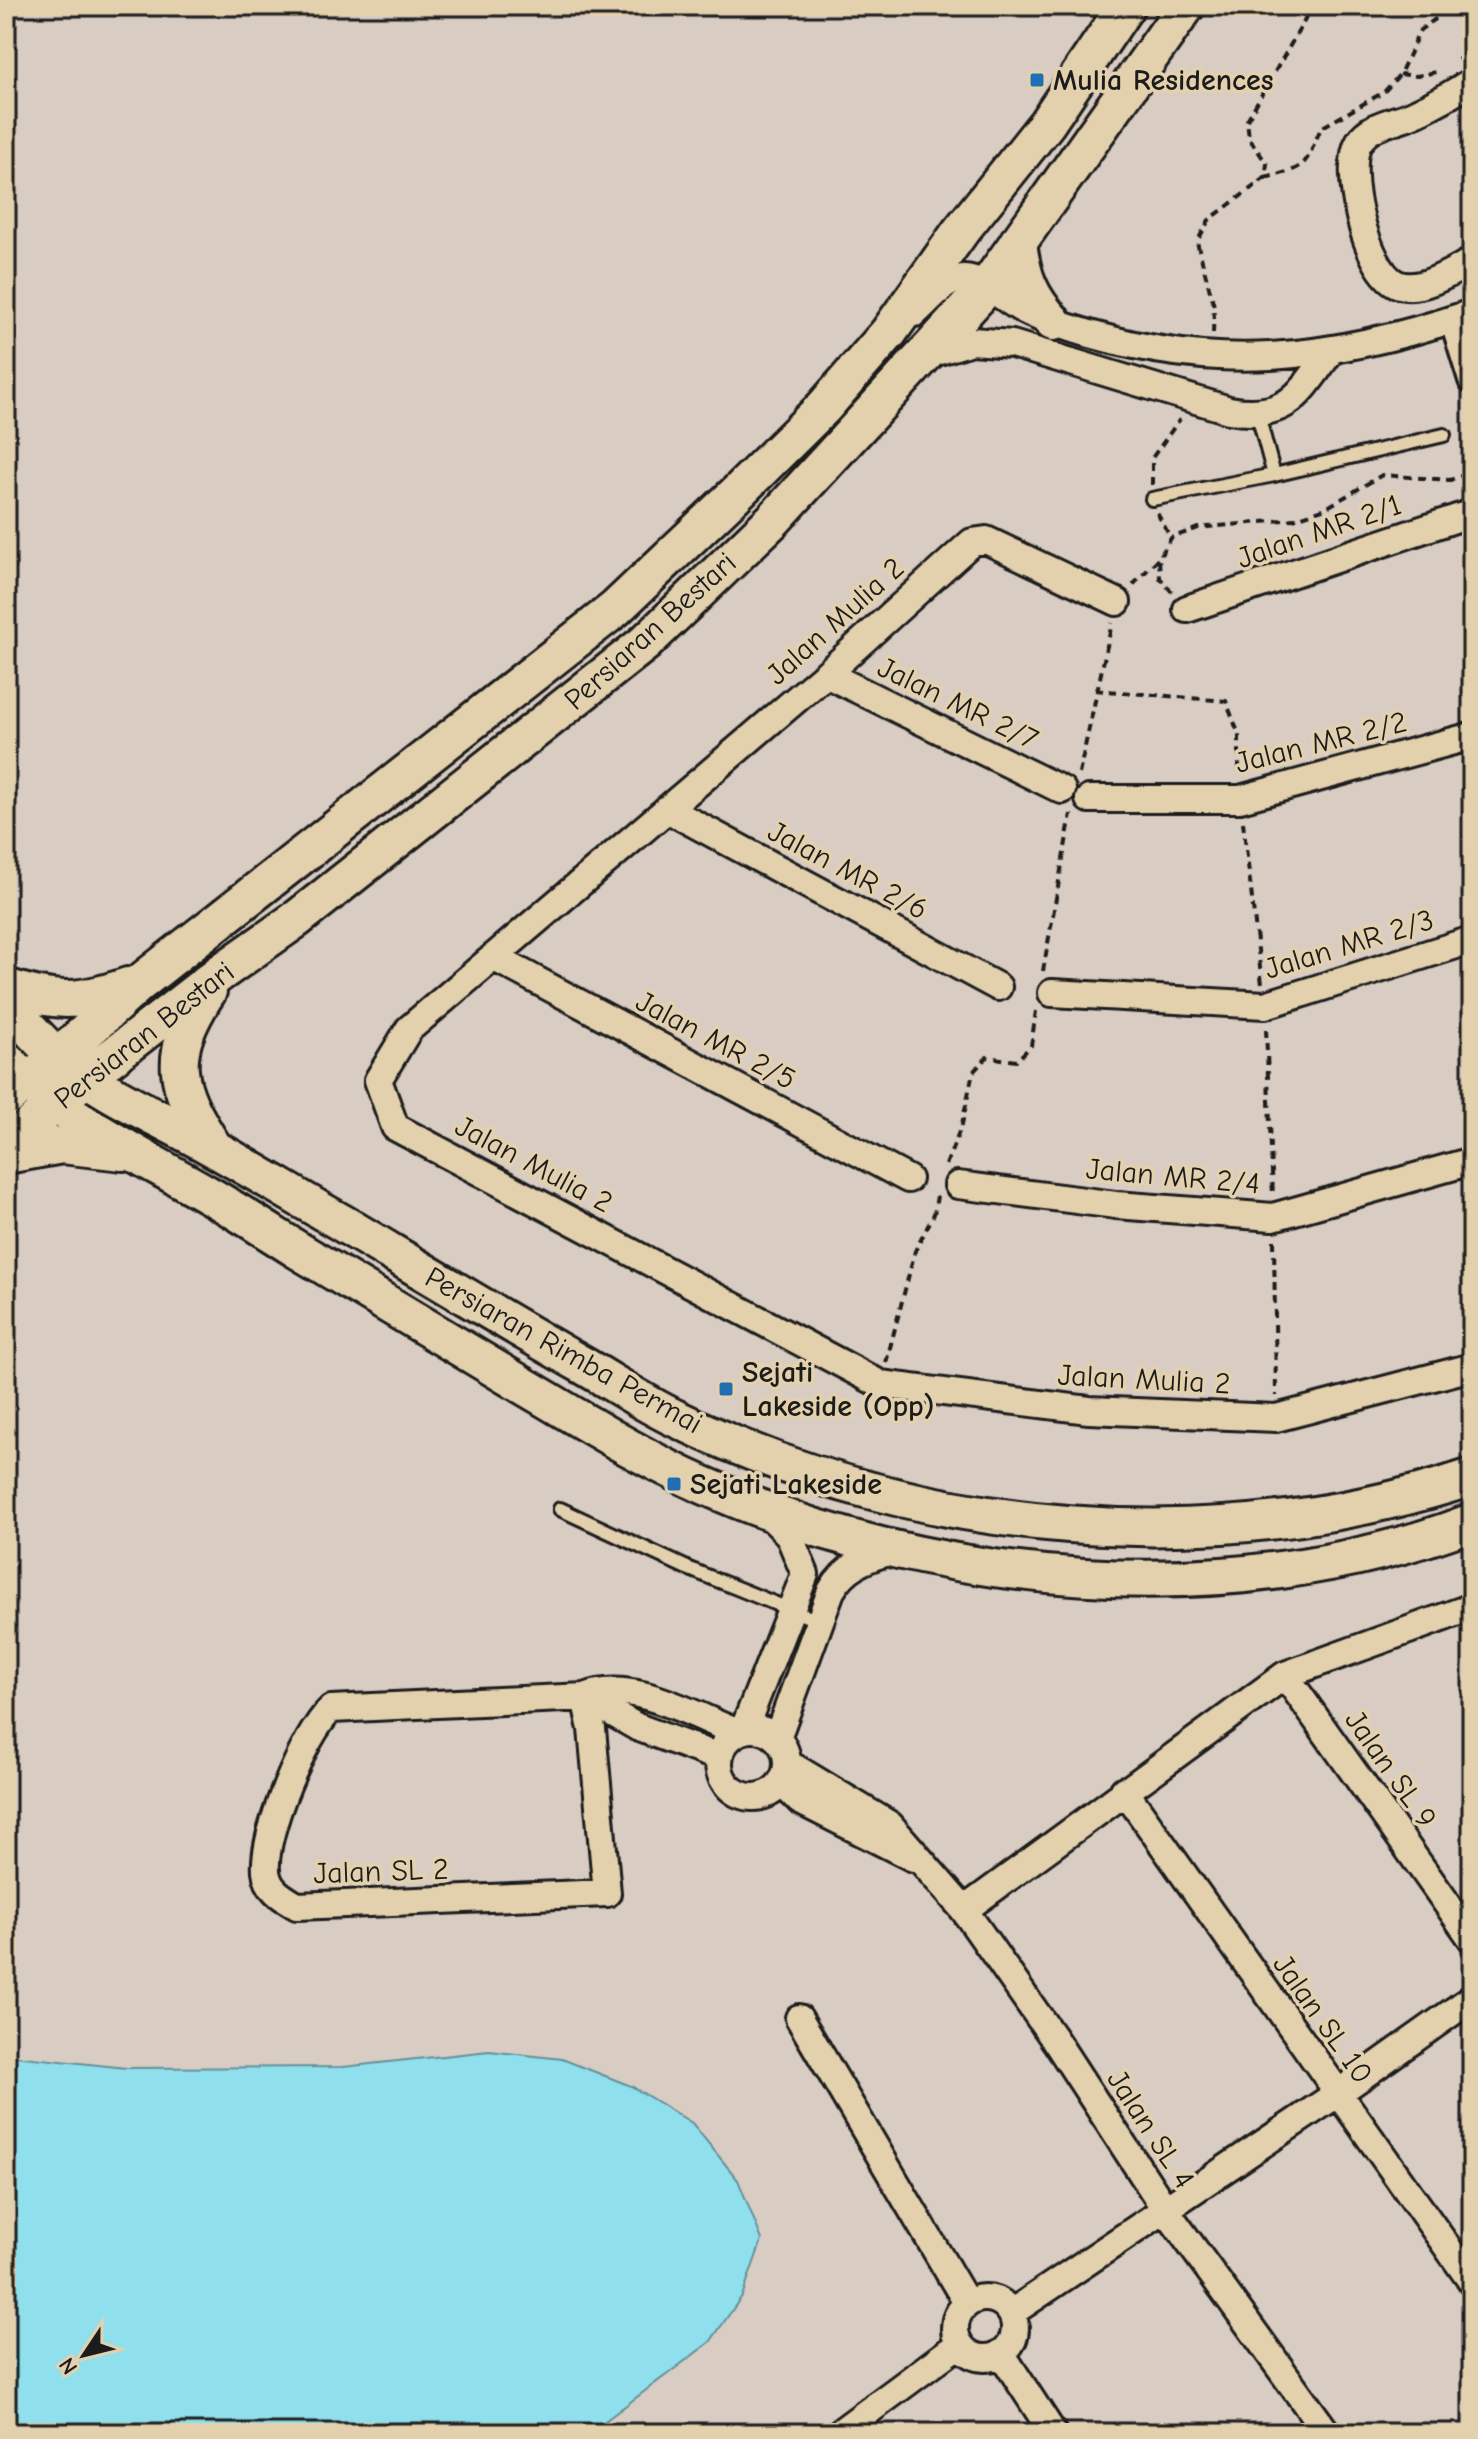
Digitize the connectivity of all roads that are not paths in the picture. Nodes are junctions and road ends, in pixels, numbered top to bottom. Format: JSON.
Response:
{"nodes":[{"id":1,"x":1126,"y":6,"type":"edge"},
{"id":2,"x":1186,"y":6,"type":"edge"},
{"id":3,"x":1472,"y":81,"type":"edge"},
{"id":4,"x":1018,"y":242,"type":"junction"},
{"id":5,"x":1472,"y":261,"type":"edge"},
{"id":6,"x":986,"y":288,"type":"junction"},
{"id":7,"x":1462,"y":316,"type":"edge"},
{"id":8,"x":1053,"y":322,"type":"junction"},
{"id":9,"x":889,"y":332,"type":"junction"},
{"id":10,"x":1330,"y":352,"type":"junction"},
{"id":11,"x":922,"y":356,"type":"junction"},
{"id":12,"x":1472,"y":380,"type":"edge"},
{"id":13,"x":1258,"y":415,"type":"junction"},
{"id":14,"x":1444,"y":435,"type":"dead end"},
{"id":15,"x":1274,"y":475,"type":"junction"},
{"id":16,"x":1152,"y":499,"type":"road end"},
{"id":17,"x":1472,"y":513,"type":"edge"},
{"id":18,"x":1117,"y":602,"type":"road end"},
{"id":19,"x":1187,"y":609,"type":"road end"},
{"id":20,"x":826,"y":674,"type":"junction"},
{"id":21,"x":1472,"y":736,"type":"edge"},
{"id":22,"x":1075,"y":796,"type":"joint"},
{"id":23,"x":667,"y":809,"type":"junction"},
{"id":24,"x":1472,"y":940,"type":"edge"},
{"id":25,"x":493,"y":957,"type":"junction"},
{"id":26,"x":220,"y":973,"type":"junction"},
{"id":27,"x":141,"y":982,"type":"junction"},
{"id":28,"x":1047,"y":984,"type":"road end"},
{"id":29,"x":6,"y":987,"type":"edge"},
{"id":30,"x":998,"y":987,"type":"dead end"},
{"id":31,"x":6,"y":1003,"type":"edge"},
{"id":32,"x":72,"y":1068,"type":"junction"},
{"id":33,"x":13,"y":1080,"type":"edge"},
{"id":34,"x":57,"y":1103,"type":"junction"},
{"id":35,"x":6,"y":1147,"type":"edge"},
{"id":36,"x":214,"y":1148,"type":"junction"},
{"id":37,"x":6,"y":1155,"type":"edge"},
{"id":38,"x":137,"y":1155,"type":"junction"},
{"id":39,"x":1472,"y":1161,"type":"edge"},
{"id":40,"x":908,"y":1179,"type":"dead end"},
{"id":41,"x":958,"y":1185,"type":"dead end"},
{"id":42,"x":1472,"y":1367,"type":"edge"},
{"id":43,"x":1472,"y":1471,"type":"edge"},
{"id":44,"x":1472,"y":1477,"type":"edge"},
{"id":45,"x":1427,"y":1492,"type":"junction"},
{"id":46,"x":761,"y":1507,"type":"junction"},
{"id":47,"x":560,"y":1509,"type":"dead end"},
{"id":48,"x":1472,"y":1522,"type":"edge"},
{"id":49,"x":893,"y":1550,"type":"junction"},
{"id":50,"x":1472,"y":1607,"type":"edge"},
{"id":51,"x":790,"y":1610,"type":"junction"},
{"id":52,"x":821,"y":1622,"type":"junction"},
{"id":53,"x":1285,"y":1675,"type":"junction"},
{"id":54,"x":585,"y":1697,"type":"junction"},
{"id":55,"x":740,"y":1730,"type":"junction"},
{"id":56,"x":777,"y":1738,"type":"junction"},
{"id":57,"x":718,"y":1757,"type":"junction"},
{"id":58,"x":784,"y":1772,"type":"junction"},
{"id":59,"x":1124,"y":1790,"type":"junction"},
{"id":60,"x":964,"y":1910,"type":"junction"},
{"id":61,"x":1472,"y":1939,"type":"edge"},
{"id":62,"x":1472,"y":1998,"type":"edge"},
{"id":63,"x":799,"y":2018,"type":"dead end"},
{"id":64,"x":1337,"y":2094,"type":"junction"},
{"id":65,"x":1165,"y":2209,"type":"junction"},
{"id":66,"x":1472,"y":2282,"type":"edge"},
{"id":67,"x":967,"y":2303,"type":"junction"},
{"id":68,"x":1011,"y":2313,"type":"junction"},
{"id":69,"x":959,"y":2344,"type":"junction"},
{"id":70,"x":1001,"y":2353,"type":"junction"},
{"id":71,"x":839,"y":2433,"type":"edge"},
{"id":72,"x":1053,"y":2433,"type":"edge"},
{"id":73,"x":1327,"y":2433,"type":"edge"}],
"edges":[{"from":1,"to":9,"type":"main road","name":"Persiaran Bestari"},
{"from":2,"to":4,"type":"main road","name":"Persiaran Bestari"},
{"from":3,"to":5,"type":"street"},
{"from":4,"to":6,"type":"main road","name":"Persiaran Bestari"},
{"from":4,"to":8,"type":"main road"},
{"from":6,"to":8,"type":"street"},
{"from":6,"to":9,"type":"street"},
{"from":6,"to":11,"type":"main road","name":"Persiaran Bestari"},
{"from":7,"to":10,"type":"street"},
{"from":7,"to":12,"type":"street"},
{"from":8,"to":10,"type":"street"},
{"from":9,"to":27,"type":"main road","name":"Persiaran Bestari"},
{"from":10,"to":13,"type":"street"},
{"from":11,"to":13,"type":"street"},
{"from":11,"to":26,"type":"main road","name":"Persiaran Bestari"},
{"from":13,"to":15,"type":"lane"},
{"from":14,"to":15,"type":"lane"},
{"from":15,"to":16,"type":"lane"},
{"from":17,"to":19,"type":"street","name":"Jalan MR 2/1"},
{"from":18,"to":20,"type":"street","name":"Jalan Mulia 2"},
{"from":20,"to":22,"type":"street","name":"Jalan MR 2/7"},
{"from":20,"to":23,"type":"street","name":"Jalan Mulia 2"},
{"from":21,"to":22,"type":"street","name":"Jalan MR 2/2"},
{"from":23,"to":25,"type":"street","name":"Jalan Mulia 2"},
{"from":23,"to":30,"type":"street","name":"Jalan MR 2/6"},
{"from":24,"to":28,"type":"street","name":"Jalan MR 2/3"},
{"from":25,"to":40,"type":"street","name":"Jalan MR 2/5"},
{"from":25,"to":42,"type":"street","name":"Jalan Mulia 2"},
{"from":26,"to":32,"type":"main road","name":"Persiaran Bestari"},
{"from":26,"to":36,"type":"main road"},
{"from":27,"to":29,"type":"main road"},
{"from":27,"to":32,"type":"main road","name":"Persiaran Bestari"},
{"from":31,"to":32,"type":"main road","name":"Persiaran Rimba Permai"},
{"from":32,"to":33,"type":"main road","name":"Persiaran Bestari"},
{"from":32,"to":34,"type":"main road","name":"Persiaran Bestari"},
{"from":32,"to":36,"type":"main road","name":"Persiaran Rimba Permai"},
{"from":33,"to":34,"type":"main road","name":"Persiaran Rimba Permai"},
{"from":34,"to":35,"type":"main road","name":"Persiaran Bestari"},
{"from":34,"to":38,"type":"main road","name":"Persiaran Rimba Permai"},
{"from":36,"to":45,"type":"main road","name":"Persiaran Rimba Permai"},
{"from":37,"to":38,"type":"main road"},
{"from":38,"to":46,"type":"main road","name":"Persiaran Rimba Permai"},
{"from":39,"to":41,"type":"street","name":"Jalan MR 2/4"},
{"from":43,"to":45,"type":"main road"},
{"from":44,"to":45,"type":"main road","name":"Persiaran Rimba Permai"},
{"from":46,"to":49,"type":"main road","name":"Persiaran Rimba Permai"},
{"from":46,"to":51,"type":"street"},
{"from":47,"to":51,"type":"lane"},
{"from":48,"to":49,"type":"main road","name":"Persiaran Rimba Permai"},
{"from":49,"to":52,"type":"street"},
{"from":50,"to":53,"type":"street"},
{"from":51,"to":52,"type":"lane"},
{"from":51,"to":55,"type":"street"},
{"from":52,"to":56,"type":"street"},
{"from":53,"to":59,"type":"street"},
{"from":53,"to":61,"type":"street","name":"Jalan SL 9"},
{"from":54,"to":54,"type":"street","name":"Jalan SL 2"},
{"from":54,"to":55,"type":"street","name":"Jalan SL 2"},
{"from":54,"to":57,"type":"street"},
{"from":55,"to":56,"type":"street"},
{"from":55,"to":57,"type":"street"},
{"from":56,"to":58,"type":"street"},
{"from":57,"to":58,"type":"street"},
{"from":58,"to":60,"type":"street","name":"Jalan SL 4"},
{"from":59,"to":60,"type":"street"},
{"from":59,"to":64,"type":"street","name":"Jalan SL 10"},
{"from":60,"to":65,"type":"street","name":"Jalan SL 4"},
{"from":62,"to":64,"type":"street"},
{"from":63,"to":67,"type":"street"},
{"from":64,"to":65,"type":"street"},
{"from":64,"to":66,"type":"street","name":"Jalan SL 10"},
{"from":65,"to":68,"type":"street"},
{"from":65,"to":73,"type":"street","name":"Jalan SL 4"},
{"from":67,"to":68,"type":"street"},
{"from":67,"to":69,"type":"street"},
{"from":68,"to":70,"type":"street"},
{"from":69,"to":70,"type":"street"},
{"from":69,"to":71,"type":"street"},
{"from":70,"to":72,"type":"street"}]}
